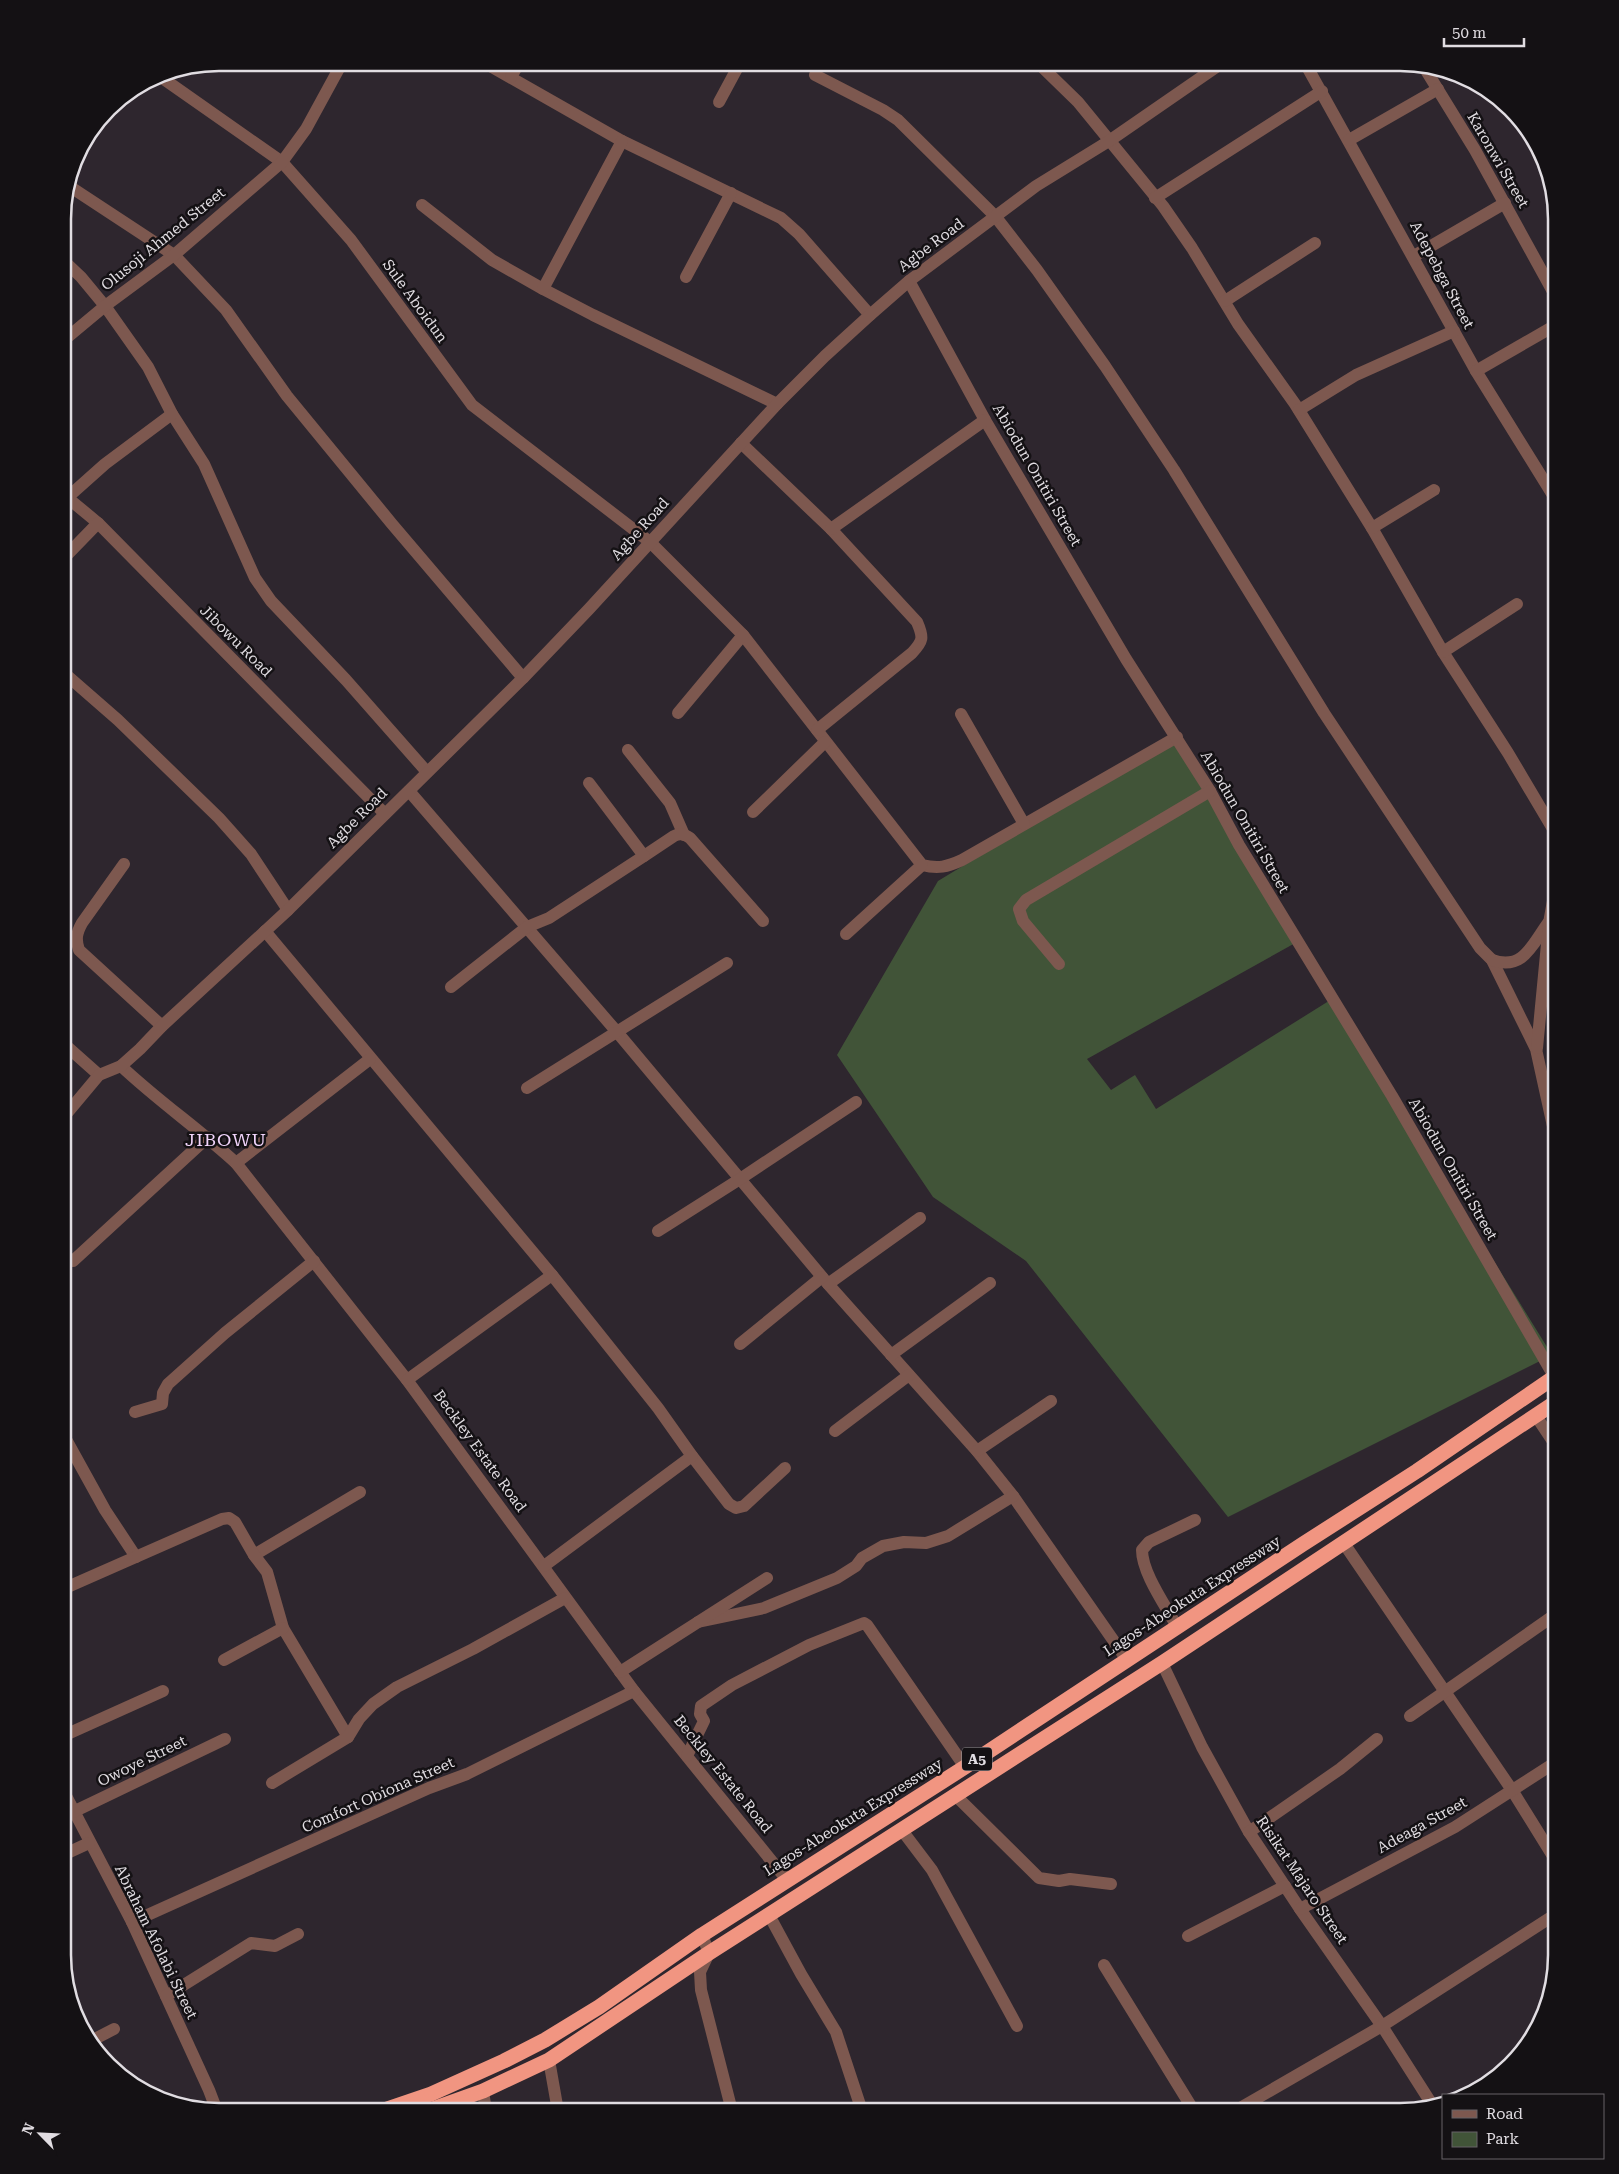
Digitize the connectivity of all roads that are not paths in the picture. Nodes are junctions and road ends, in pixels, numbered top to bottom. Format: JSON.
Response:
{"nodes":[{"id":1,"x":337,"y":72,"type":"edge"},
{"id":2,"x":502,"y":72,"type":"edge"},
{"id":3,"x":514,"y":72,"type":"edge"},
{"id":4,"x":735,"y":72,"type":"edge"},
{"id":5,"x":1047,"y":72,"type":"edge"},
{"id":6,"x":1209,"y":72,"type":"edge"},
{"id":7,"x":1310,"y":72,"type":"edge"},
{"id":8,"x":815,"y":75,"type":"dead end"},
{"id":9,"x":1429,"y":75,"type":"edge"},
{"id":10,"x":511,"y":77,"type":"junction"},
{"id":11,"x":166,"y":81,"type":"edge"},
{"id":12,"x":1438,"y":89,"type":"junction"},
{"id":13,"x":1322,"y":91,"type":"junction"},
{"id":14,"x":719,"y":102,"type":"dead end"},
{"id":15,"x":622,"y":140,"type":"junction"},
{"id":16,"x":1109,"y":140,"type":"junction"},
{"id":17,"x":1349,"y":140,"type":"junction"},
{"id":18,"x":282,"y":162,"type":"junction"},
{"id":19,"x":75,"y":190,"type":"edge"},
{"id":20,"x":732,"y":193,"type":"junction"},
{"id":21,"x":1155,"y":198,"type":"junction"},
{"id":22,"x":1504,"y":203,"type":"junction"},
{"id":23,"x":422,"y":206,"type":"dead end"},
{"id":24,"x":996,"y":216,"type":"junction"},
{"id":25,"x":1315,"y":243,"type":"dead end"},
{"id":26,"x":174,"y":255,"type":"junction"},
{"id":27,"x":1414,"y":256,"type":"junction"},
{"id":28,"x":72,"y":268,"type":"edge"},
{"id":29,"x":686,"y":277,"type":"dead end"},
{"id":30,"x":909,"y":282,"type":"junction"},
{"id":31,"x":1548,"y":283,"type":"edge"},
{"id":32,"x":543,"y":289,"type":"junction"},
{"id":33,"x":1225,"y":301,"type":"junction"},
{"id":34,"x":105,"y":306,"type":"junction"},
{"id":35,"x":870,"y":315,"type":"junction"},
{"id":36,"x":1548,"y":330,"type":"edge"},
{"id":37,"x":1454,"y":332,"type":"junction"},
{"id":38,"x":72,"y":334,"type":"edge"},
{"id":39,"x":1476,"y":371,"type":"junction"},
{"id":40,"x":777,"y":404,"type":"junction"},
{"id":41,"x":1299,"y":410,"type":"junction"},
{"id":42,"x":172,"y":414,"type":"junction"},
{"id":43,"x":985,"y":420,"type":"junction"},
{"id":44,"x":741,"y":443,"type":"junction"},
{"id":45,"x":1548,"y":483,"type":"edge"},
{"id":46,"x":1434,"y":490,"type":"dead end"},
{"id":47,"x":72,"y":491,"type":"edge"},
{"id":48,"x":72,"y":502,"type":"edge"},
{"id":49,"x":98,"y":524,"type":"junction"},
{"id":50,"x":1372,"y":528,"type":"junction"},
{"id":51,"x":831,"y":529,"type":"junction"},
{"id":52,"x":650,"y":542,"type":"junction"},
{"id":53,"x":72,"y":550,"type":"edge"},
{"id":54,"x":1517,"y":604,"type":"dead end"},
{"id":55,"x":743,"y":635,"type":"junction"},
{"id":56,"x":1443,"y":652,"type":"junction"},
{"id":57,"x":522,"y":678,"type":"junction"},
{"id":58,"x":72,"y":680,"type":"edge"},
{"id":59,"x":678,"y":714,"type":"dead end"},
{"id":60,"x":961,"y":714,"type":"dead end"},
{"id":61,"x":817,"y":730,"type":"junction"},
{"id":62,"x":1177,"y":737,"type":"junction"},
{"id":63,"x":825,"y":742,"type":"junction"},
{"id":64,"x":628,"y":750,"type":"dead end"},
{"id":65,"x":427,"y":772,"type":"junction"},
{"id":66,"x":589,"y":784,"type":"dead end"},
{"id":67,"x":409,"y":790,"type":"junction"},
{"id":68,"x":1210,"y":791,"type":"junction"},
{"id":69,"x":753,"y":812,"type":"dead end"},
{"id":70,"x":385,"y":814,"type":"junction"},
{"id":71,"x":1548,"y":820,"type":"edge"},
{"id":72,"x":1024,"y":824,"type":"junction"},
{"id":73,"x":684,"y":835,"type":"junction"},
{"id":74,"x":644,"y":856,"type":"junction"},
{"id":75,"x":124,"y":864,"type":"dead end"},
{"id":76,"x":922,"y":865,"type":"junction"},
{"id":77,"x":288,"y":910,"type":"junction"},
{"id":78,"x":763,"y":921,"type":"dead end"},
{"id":79,"x":1548,"y":924,"type":"edge"},
{"id":80,"x":527,"y":926,"type":"junction"},
{"id":81,"x":265,"y":931,"type":"junction"},
{"id":82,"x":1548,"y":933,"type":"edge"},
{"id":83,"x":846,"y":934,"type":"dead end"},
{"id":84,"x":1492,"y":960,"type":"junction"},
{"id":85,"x":726,"y":963,"type":"dead end"},
{"id":86,"x":1059,"y":964,"type":"dead end"},
{"id":87,"x":451,"y":987,"type":"dead end"},
{"id":88,"x":162,"y":1026,"type":"junction"},
{"id":89,"x":618,"y":1032,"type":"junction"},
{"id":90,"x":1536,"y":1049,"type":"junction"},
{"id":91,"x":72,"y":1051,"type":"edge"},
{"id":92,"x":370,"y":1059,"type":"junction"},
{"id":93,"x":122,"y":1066,"type":"junction"},
{"id":94,"x":99,"y":1075,"type":"junction"},
{"id":95,"x":527,"y":1088,"type":"dead end"},
{"id":96,"x":856,"y":1102,"type":"dead end"},
{"id":97,"x":1548,"y":1104,"type":"edge"},
{"id":98,"x":71,"y":1108,"type":"edge"},
{"id":99,"x":208,"y":1137,"type":"junction"},
{"id":100,"x":236,"y":1163,"type":"junction"},
{"id":101,"x":740,"y":1180,"type":"junction"},
{"id":102,"x":920,"y":1218,"type":"dead end"},
{"id":103,"x":658,"y":1231,"type":"dead end"},
{"id":104,"x":73,"y":1261,"type":"dead end"},
{"id":105,"x":314,"y":1261,"type":"junction"},
{"id":106,"x":552,"y":1275,"type":"junction"},
{"id":107,"x":825,"y":1280,"type":"junction"},
{"id":108,"x":990,"y":1283,"type":"dead end"},
{"id":109,"x":740,"y":1344,"type":"dead end"},
{"id":110,"x":891,"y":1355,"type":"junction"},
{"id":111,"x":1548,"y":1363,"type":"edge"},
{"id":112,"x":909,"y":1375,"type":"junction"},
{"id":113,"x":407,"y":1380,"type":"junction"},
{"id":114,"x":1548,"y":1382,"type":"edge"},
{"id":115,"x":1051,"y":1401,"type":"dead end"},
{"id":116,"x":1548,"y":1408,"type":"edge"},
{"id":117,"x":135,"y":1412,"type":"dead end"},
{"id":118,"x":1536,"y":1416,"type":"junction"},
{"id":119,"x":835,"y":1432,"type":"dead end"},
{"id":120,"x":1548,"y":1434,"type":"edge"},
{"id":121,"x":978,"y":1451,"type":"junction"},
{"id":122,"x":71,"y":1452,"type":"edge"},
{"id":123,"x":692,"y":1456,"type":"junction"},
{"id":124,"x":785,"y":1468,"type":"dead end"},
{"id":125,"x":360,"y":1492,"type":"dead end"},
{"id":126,"x":1013,"y":1496,"type":"junction"},
{"id":127,"x":1195,"y":1520,"type":"dead end"},
{"id":128,"x":1343,"y":1542,"type":"junction"},
{"id":129,"x":254,"y":1555,"type":"junction"},
{"id":130,"x":136,"y":1557,"type":"junction"},
{"id":131,"x":544,"y":1566,"type":"junction"},
{"id":132,"x":767,"y":1578,"type":"dead end"},
{"id":133,"x":71,"y":1585,"type":"edge"},
{"id":134,"x":565,"y":1598,"type":"junction"},
{"id":135,"x":1548,"y":1620,"type":"edge"},
{"id":136,"x":698,"y":1622,"type":"junction"},
{"id":137,"x":1177,"y":1627,"type":"junction"},
{"id":138,"x":283,"y":1628,"type":"junction"},
{"id":139,"x":224,"y":1660,"type":"dead end"},
{"id":140,"x":1127,"y":1660,"type":"junction"},
{"id":141,"x":1162,"y":1662,"type":"junction"},
{"id":142,"x":620,"y":1672,"type":"junction"},
{"id":143,"x":163,"y":1691,"type":"dead end"},
{"id":144,"x":634,"y":1691,"type":"junction"},
{"id":145,"x":1446,"y":1692,"type":"junction"},
{"id":146,"x":1410,"y":1716,"type":"dead end"},
{"id":147,"x":71,"y":1732,"type":"edge"},
{"id":148,"x":348,"y":1737,"type":"junction"},
{"id":149,"x":225,"y":1739,"type":"dead end"},
{"id":150,"x":1376,"y":1739,"type":"dead end"},
{"id":151,"x":687,"y":1756,"type":"junction"},
{"id":152,"x":965,"y":1767,"type":"junction"},
{"id":153,"x":1548,"y":1767,"type":"edge"},
{"id":154,"x":272,"y":1783,"type":"dead end"},
{"id":155,"x":1512,"y":1790,"type":"junction"},
{"id":156,"x":954,"y":1796,"type":"junction"},
{"id":157,"x":71,"y":1808,"type":"edge"},
{"id":158,"x":73,"y":1812,"type":"junction"},
{"id":159,"x":901,"y":1830,"type":"junction"},
{"id":160,"x":1249,"y":1832,"type":"junction"},
{"id":161,"x":89,"y":1843,"type":"junction"},
{"id":162,"x":1548,"y":1848,"type":"edge"},
{"id":163,"x":71,"y":1851,"type":"edge"},
{"id":164,"x":787,"y":1880,"type":"junction"},
{"id":165,"x":1111,"y":1884,"type":"dead end"},
{"id":166,"x":1285,"y":1886,"type":"junction"},
{"id":167,"x":1300,"y":1910,"type":"junction"},
{"id":168,"x":769,"y":1915,"type":"junction"},
{"id":169,"x":1548,"y":1919,"type":"edge"},
{"id":170,"x":132,"y":1922,"type":"junction"},
{"id":171,"x":298,"y":1934,"type":"dead end"},
{"id":172,"x":702,"y":1935,"type":"junction"},
{"id":173,"x":1188,"y":1936,"type":"dead end"},
{"id":174,"x":709,"y":1953,"type":"junction"},
{"id":175,"x":1104,"y":1965,"type":"dead end"},
{"id":176,"x":166,"y":1996,"type":"junction"},
{"id":177,"x":1017,"y":2026,"type":"dead end"},
{"id":178,"x":1382,"y":2026,"type":"junction"},
{"id":179,"x":114,"y":2029,"type":"dead end"},
{"id":180,"x":97,"y":2038,"type":"edge"},
{"id":181,"x":549,"y":2060,"type":"junction"},
{"id":182,"x":483,"y":2091,"type":"junction"},
{"id":183,"x":1428,"y":2100,"type":"edge"},
{"id":184,"x":214,"y":2102,"type":"edge"},
{"id":185,"x":406,"y":2103,"type":"edge"},
{"id":186,"x":451,"y":2103,"type":"edge"},
{"id":187,"x":485,"y":2103,"type":"edge"},
{"id":188,"x":556,"y":2103,"type":"edge"},
{"id":189,"x":730,"y":2103,"type":"edge"},
{"id":190,"x":859,"y":2103,"type":"edge"},
{"id":191,"x":1188,"y":2103,"type":"edge"},
{"id":192,"x":1250,"y":2103,"type":"edge"}],
"edges":[{"from":1,"to":18,"type":"street","name":"Olusoji Ahmed Street"},
{"from":2,"to":10,"type":"street"},
{"from":3,"to":10,"type":"street"},
{"from":4,"to":14,"type":"street"},
{"from":5,"to":16,"type":"street"},
{"from":6,"to":16,"type":"street","name":"Agbe Road"},
{"from":7,"to":13,"type":"street","name":"Adepebga Street"},
{"from":8,"to":24,"type":"street"},
{"from":9,"to":12,"type":"street","name":"Karonwi Street"},
{"from":10,"to":15,"type":"street"},
{"from":11,"to":18,"type":"street","name":"Sule Aboidun"},
{"from":12,"to":17,"type":"street"},
{"from":12,"to":22,"type":"street","name":"Karonwi Street"},
{"from":13,"to":17,"type":"street","name":"Adepebga Street"},
{"from":13,"to":21,"type":"street"},
{"from":15,"to":20,"type":"street"},
{"from":15,"to":32,"type":"street"},
{"from":16,"to":21,"type":"street"},
{"from":16,"to":24,"type":"street","name":"Agbe Road"},
{"from":17,"to":27,"type":"street","name":"Adepebga Street"},
{"from":18,"to":26,"type":"street","name":"Olusoji Ahmed Street"},
{"from":18,"to":52,"type":"street","name":"Sule Aboidun"},
{"from":19,"to":26,"type":"street"},
{"from":20,"to":29,"type":"street"},
{"from":20,"to":35,"type":"street"},
{"from":21,"to":33,"type":"street"},
{"from":22,"to":27,"type":"street"},
{"from":22,"to":31,"type":"street","name":"Karonwi Street"},
{"from":23,"to":32,"type":"street"},
{"from":24,"to":30,"type":"street","name":"Agbe Road"},
{"from":24,"to":84,"type":"street"},
{"from":25,"to":33,"type":"street"},
{"from":26,"to":34,"type":"street","name":"Olusoji Ahmed Street"},
{"from":26,"to":57,"type":"street"},
{"from":27,"to":37,"type":"street","name":"Adepebga Street"},
{"from":28,"to":34,"type":"street"},
{"from":30,"to":35,"type":"street","name":"Agbe Road"},
{"from":30,"to":43,"type":"street","name":"Abiodun Onitiri Street"},
{"from":32,"to":40,"type":"street"},
{"from":33,"to":41,"type":"street"},
{"from":34,"to":38,"type":"street","name":"Olusoji Ahmed Street"},
{"from":34,"to":42,"type":"street"},
{"from":35,"to":40,"type":"street","name":"Agbe Road"},
{"from":36,"to":39,"type":"street"},
{"from":37,"to":39,"type":"street","name":"Adepebga Street"},
{"from":37,"to":41,"type":"street"},
{"from":39,"to":45,"type":"street","name":"Adepebga Street"},
{"from":40,"to":44,"type":"street","name":"Agbe Road"},
{"from":41,"to":50,"type":"street"},
{"from":42,"to":47,"type":"street"},
{"from":42,"to":65,"type":"street"},
{"from":43,"to":51,"type":"street"},
{"from":43,"to":62,"type":"street","name":"Abiodun Onitiri Street"},
{"from":44,"to":51,"type":"street"},
{"from":44,"to":52,"type":"street","name":"Agbe Road"},
{"from":46,"to":50,"type":"street"},
{"from":48,"to":49,"type":"street","name":"Jibowu Road"},
{"from":49,"to":53,"type":"street"},
{"from":49,"to":70,"type":"street","name":"Jibowu Road"},
{"from":50,"to":56,"type":"street"},
{"from":51,"to":61,"type":"street"},
{"from":52,"to":55,"type":"street","name":"Sule Aboidun"},
{"from":52,"to":57,"type":"street","name":"Agbe Road"},
{"from":54,"to":56,"type":"street"},
{"from":55,"to":59,"type":"street"},
{"from":55,"to":61,"type":"street","name":"Sule Aboidun"},
{"from":56,"to":71,"type":"street"},
{"from":57,"to":65,"type":"street","name":"Agbe Road"},
{"from":58,"to":77,"type":"street"},
{"from":60,"to":72,"type":"street"},
{"from":61,"to":63,"type":"street","name":"Sule Aboidun"},
{"from":62,"to":68,"type":"street","name":"Abiodun Onitiri Street"},
{"from":62,"to":72,"type":"street"},
{"from":63,"to":69,"type":"street"},
{"from":63,"to":76,"type":"street","name":"Sule Aboidun"},
{"from":64,"to":73,"type":"street"},
{"from":65,"to":67,"type":"street","name":"Agbe Road"},
{"from":66,"to":74,"type":"street"},
{"from":67,"to":70,"type":"street","name":"Agbe Road"},
{"from":67,"to":80,"type":"street"},
{"from":68,"to":86,"type":"street"},
{"from":68,"to":111,"type":"street","name":"Abiodun Onitiri Street"},
{"from":70,"to":77,"type":"street","name":"Agbe Road"},
{"from":72,"to":76,"type":"street"},
{"from":73,"to":74,"type":"street"},
{"from":73,"to":78,"type":"street"},
{"from":74,"to":80,"type":"street"},
{"from":75,"to":88,"type":"street"},
{"from":76,"to":83,"type":"street"},
{"from":77,"to":81,"type":"street","name":"Agbe Road"},
{"from":79,"to":84,"type":"street"},
{"from":80,"to":87,"type":"street"},
{"from":80,"to":89,"type":"street"},
{"from":81,"to":88,"type":"street","name":"Agbe Road"},
{"from":81,"to":92,"type":"street"},
{"from":82,"to":90,"type":"street"},
{"from":84,"to":90,"type":"street"},
{"from":85,"to":89,"type":"street"},
{"from":88,"to":93,"type":"street","name":"Agbe Road"},
{"from":89,"to":95,"type":"street"},
{"from":89,"to":101,"type":"street"},
{"from":90,"to":97,"type":"street"},
{"from":91,"to":94,"type":"street"},
{"from":92,"to":100,"type":"street"},
{"from":92,"to":106,"type":"street"},
{"from":93,"to":94,"type":"street"},
{"from":93,"to":99,"type":"street","name":"Beckley Estate Road"},
{"from":94,"to":98,"type":"street"},
{"from":96,"to":101,"type":"street"},
{"from":99,"to":100,"type":"street","name":"Beckley Estate Road"},
{"from":99,"to":104,"type":"street"},
{"from":100,"to":105,"type":"street","name":"Beckley Estate Road"},
{"from":101,"to":103,"type":"street"},
{"from":101,"to":107,"type":"street"},
{"from":102,"to":107,"type":"street"},
{"from":105,"to":113,"type":"street","name":"Beckley Estate Road"},
{"from":105,"to":117,"type":"street"},
{"from":106,"to":113,"type":"street"},
{"from":106,"to":123,"type":"street"},
{"from":107,"to":109,"type":"street"},
{"from":107,"to":110,"type":"street"},
{"from":108,"to":110,"type":"street"},
{"from":110,"to":112,"type":"street"},
{"from":112,"to":119,"type":"street"},
{"from":112,"to":121,"type":"street"},
{"from":113,"to":131,"type":"street","name":"Beckley Estate Road"},
{"from":114,"to":137,"type":"highway","name":"Lagos-Abeokuta Expressway","number":"A5"},
{"from":115,"to":121,"type":"street"},
{"from":116,"to":118,"type":"highway","number":"A5"},
{"from":118,"to":120,"type":"street"},
{"from":118,"to":128,"type":"highway","number":"A5"},
{"from":121,"to":126,"type":"street"},
{"from":122,"to":130,"type":"street"},
{"from":123,"to":124,"type":"street"},
{"from":123,"to":131,"type":"street"},
{"from":125,"to":129,"type":"street"},
{"from":126,"to":136,"type":"street"},
{"from":126,"to":140,"type":"street"},
{"from":127,"to":137,"type":"street"},
{"from":128,"to":141,"type":"highway","number":"A5"},
{"from":128,"to":145,"type":"street"},
{"from":129,"to":130,"type":"street"},
{"from":129,"to":138,"type":"street"},
{"from":130,"to":133,"type":"street"},
{"from":131,"to":134,"type":"street","name":"Beckley Estate Road"},
{"from":132,"to":136,"type":"street"},
{"from":134,"to":142,"type":"street","name":"Beckley Estate Road"},
{"from":134,"to":148,"type":"street"},
{"from":135,"to":145,"type":"street"},
{"from":136,"to":142,"type":"street"},
{"from":137,"to":140,"type":"highway","name":"Lagos-Abeokuta Expressway","number":"A5"},
{"from":138,"to":139,"type":"street"},
{"from":138,"to":148,"type":"street"},
{"from":140,"to":152,"type":"highway","name":"Lagos-Abeokuta Expressway","number":"A5"},
{"from":141,"to":156,"type":"highway","number":"A5"},
{"from":141,"to":160,"type":"street","name":"Risikat Majaro Street"},
{"from":142,"to":144,"type":"street","name":"Beckley Estate Road"},
{"from":143,"to":147,"type":"street"},
{"from":144,"to":151,"type":"street","name":"Beckley Estate Road"},
{"from":144,"to":170,"type":"street","name":"Comfort Obiona Street"},
{"from":145,"to":146,"type":"street"},
{"from":145,"to":155,"type":"street"},
{"from":148,"to":154,"type":"street"},
{"from":149,"to":158,"type":"street","name":"Owoye Street"},
{"from":150,"to":160,"type":"street"},
{"from":151,"to":152,"type":"street"},
{"from":151,"to":164,"type":"street","name":"Beckley Estate Road"},
{"from":152,"to":164,"type":"highway","name":"Lagos-Abeokuta Expressway","number":"A5"},
{"from":153,"to":155,"type":"street","name":"Adeaga Street"},
{"from":155,"to":162,"type":"street"},
{"from":155,"to":167,"type":"street","name":"Adeaga Street"},
{"from":156,"to":159,"type":"highway","number":"A5"},
{"from":156,"to":165,"type":"street"},
{"from":157,"to":158,"type":"street","name":"Abraham Afolabi Street"},
{"from":158,"to":161,"type":"street","name":"Abraham Afolabi Street"},
{"from":159,"to":168,"type":"highway","number":"A5"},
{"from":159,"to":177,"type":"street"},
{"from":160,"to":166,"type":"street","name":"Risikat Majaro Street"},
{"from":161,"to":163,"type":"street"},
{"from":161,"to":170,"type":"street","name":"Abraham Afolabi Street"},
{"from":164,"to":172,"type":"highway","name":"Lagos-Abeokuta Expressway","number":"A5"},
{"from":166,"to":167,"type":"street","name":"Risikat Majaro Street"},
{"from":166,"to":173,"type":"street"},
{"from":167,"to":178,"type":"street","name":"Risikat Majaro Street"},
{"from":168,"to":174,"type":"highway","number":"A5"},
{"from":168,"to":190,"type":"street"},
{"from":169,"to":178,"type":"street"},
{"from":170,"to":176,"type":"street","name":"Abraham Afolabi Street"},
{"from":171,"to":176,"type":"street"},
{"from":172,"to":174,"type":"street"},
{"from":172,"to":185,"type":"highway","name":"Lagos-Abeokuta Expressway","number":"A5"},
{"from":174,"to":181,"type":"highway","number":"A5"},
{"from":174,"to":189,"type":"street"},
{"from":175,"to":191,"type":"street"},
{"from":176,"to":184,"type":"street","name":"Abraham Afolabi Street"},
{"from":178,"to":183,"type":"street","name":"Risikat Majaro Street"},
{"from":178,"to":192,"type":"street"},
{"from":179,"to":180,"type":"street"},
{"from":181,"to":182,"type":"highway","number":"A5"},
{"from":181,"to":188,"type":"street"},
{"from":182,"to":186,"type":"highway","number":"A5"},
{"from":182,"to":187,"type":"street"}]}
